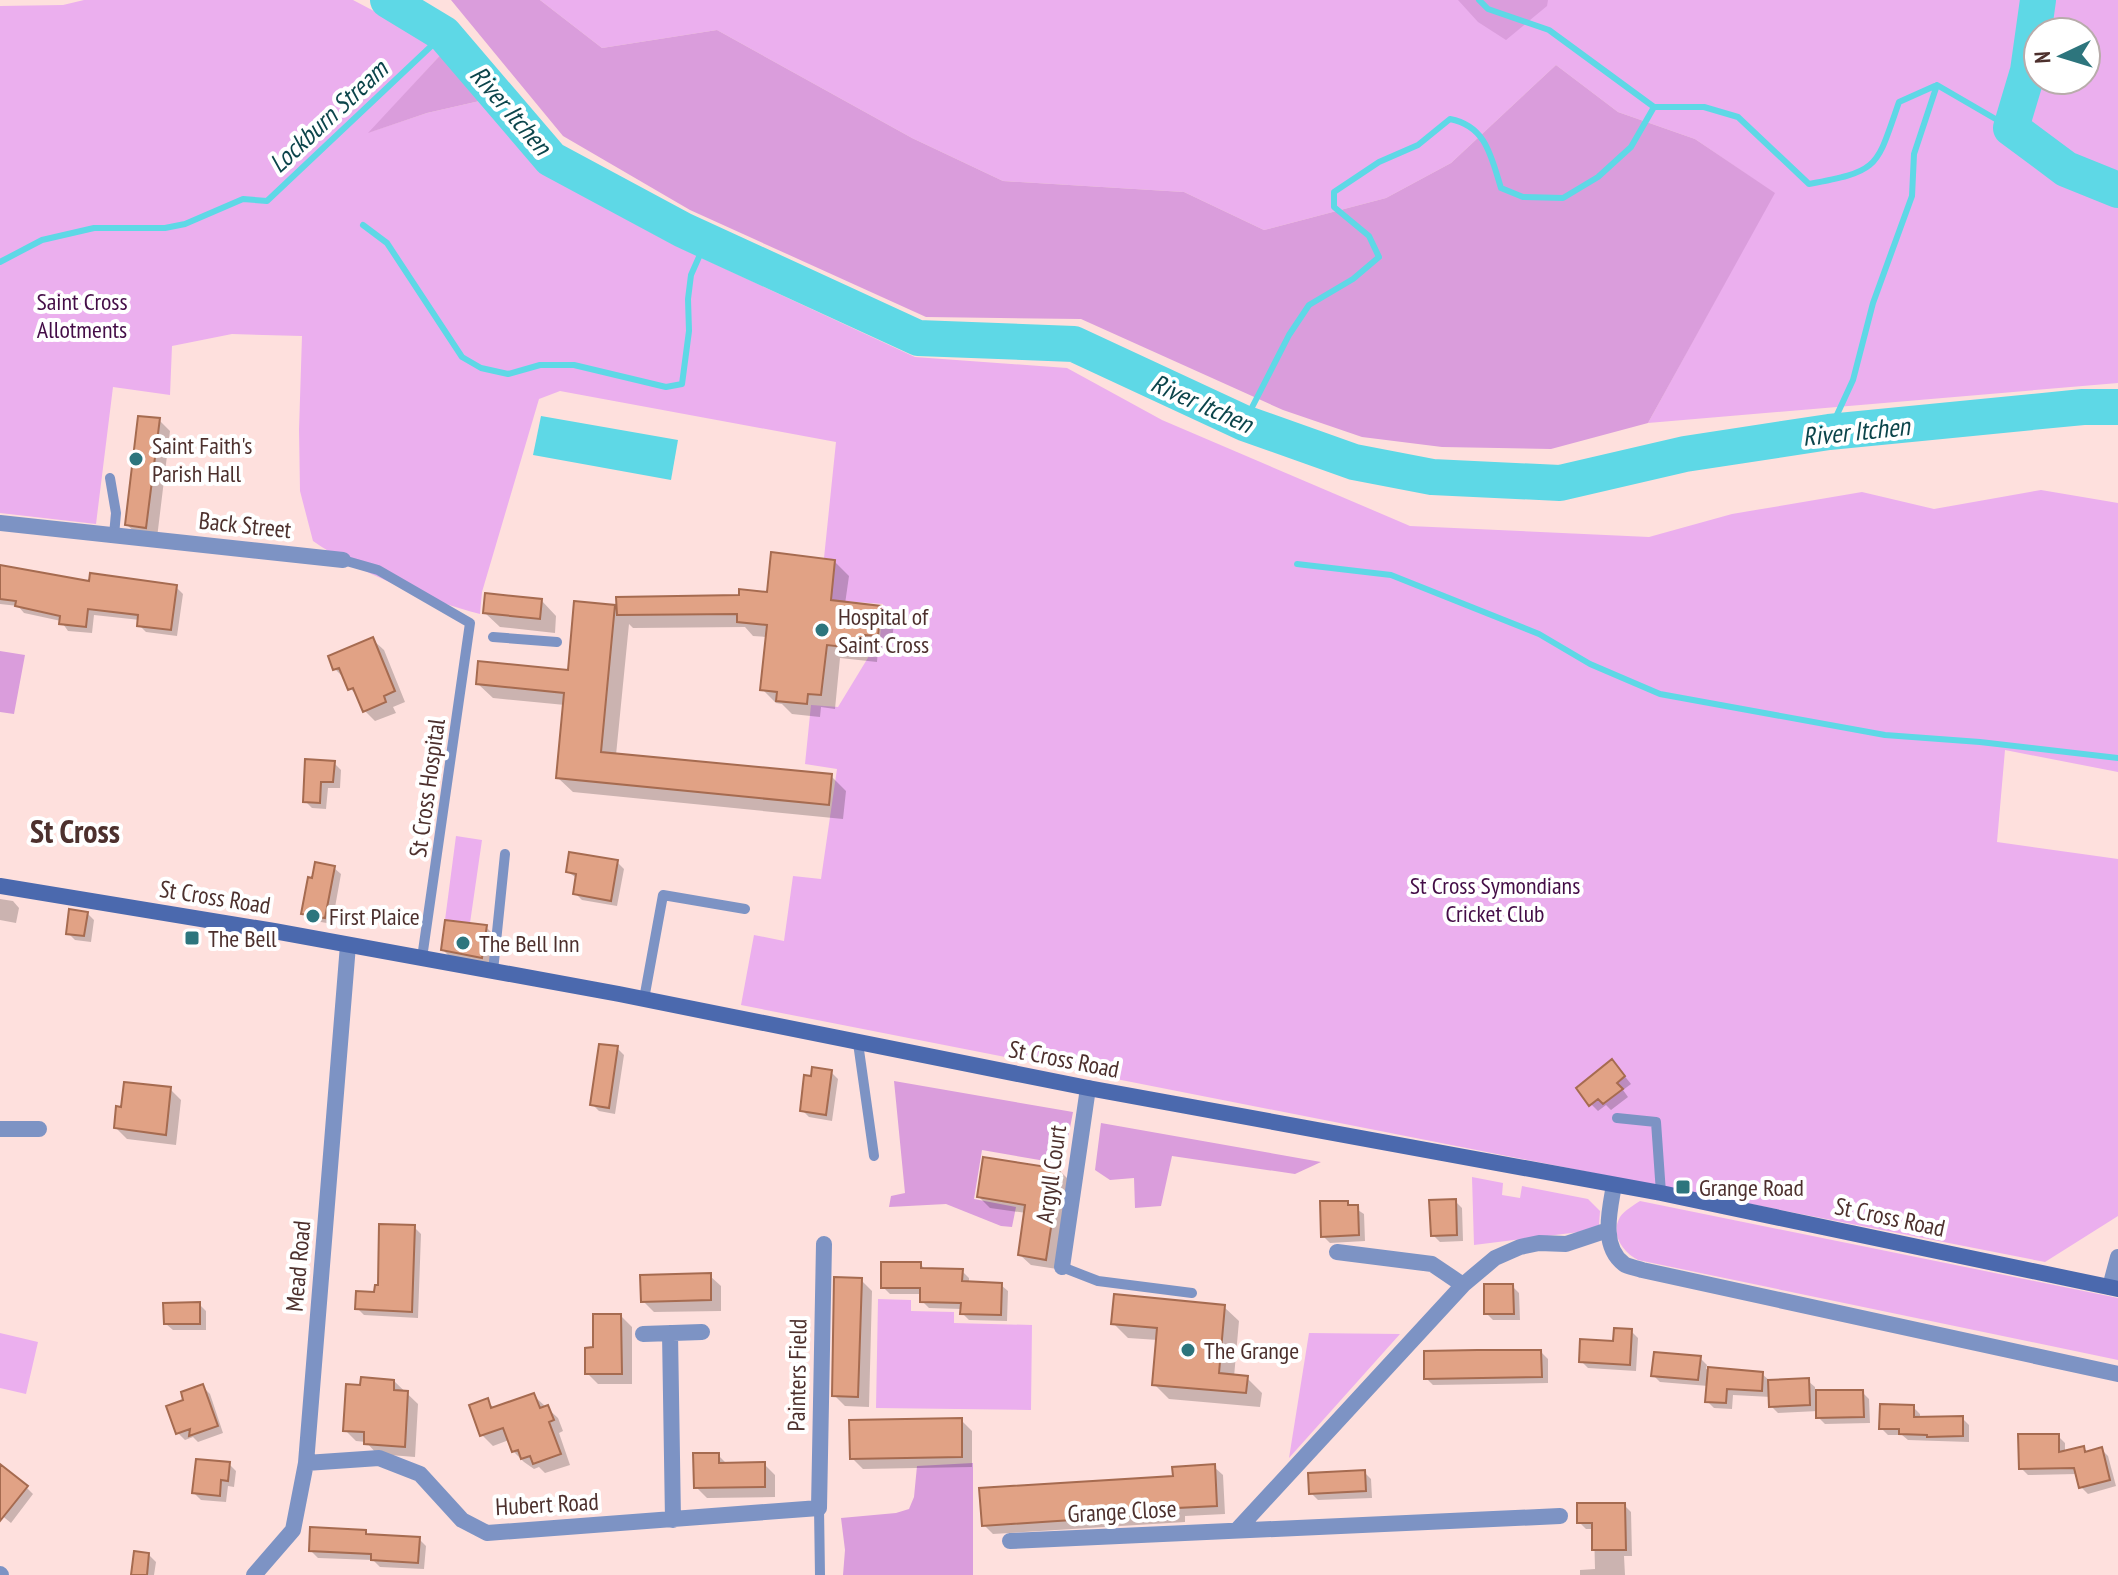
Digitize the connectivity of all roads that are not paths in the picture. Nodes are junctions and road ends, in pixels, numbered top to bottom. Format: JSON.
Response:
{"nodes":[{"id":1,"x":110,"y":478,"type":"dead end"},
{"id":2,"x":0,"y":523,"type":"edge"},
{"id":3,"x":114,"y":535,"type":"junction"},
{"id":4,"x":343,"y":560,"type":"joint"},
{"id":5,"x":473,"y":631,"type":"joint"},
{"id":6,"x":493,"y":637,"type":"dead end"},
{"id":7,"x":557,"y":642,"type":"dead end"},
{"id":8,"x":505,"y":854,"type":"dead end"},
{"id":9,"x":0,"y":886,"type":"edge"},
{"id":10,"x":745,"y":909,"type":"dead end"},
{"id":11,"x":348,"y":945,"type":"junction"},
{"id":12,"x":422,"y":958,"type":"junction"},
{"id":13,"x":493,"y":971,"type":"junction"},
{"id":14,"x":644,"y":999,"type":"junction"},
{"id":15,"x":858,"y":1043,"type":"junction"},
{"id":16,"x":1088,"y":1088,"type":"junction"},
{"id":17,"x":1617,"y":1118,"type":"dead end"},
{"id":18,"x":0,"y":1129,"type":"edge"},
{"id":19,"x":39,"y":1129,"type":"dead end"},
{"id":20,"x":874,"y":1156,"type":"dead end"},
{"id":21,"x":1614,"y":1185,"type":"junction"},
{"id":22,"x":1661,"y":1193,"type":"junction"},
{"id":23,"x":1608,"y":1230,"type":"junction"},
{"id":24,"x":824,"y":1244,"type":"dead end"},
{"id":25,"x":1337,"y":1252,"type":"dead end"},
{"id":26,"x":2118,"y":1257,"type":"edge"},
{"id":27,"x":1062,"y":1267,"type":"joint"},
{"id":28,"x":1463,"y":1285,"type":"junction"},
{"id":29,"x":2114,"y":1288,"type":"edge"},
{"id":30,"x":1192,"y":1293,"type":"dead end"},
{"id":31,"x":702,"y":1332,"type":"dead end"},
{"id":32,"x":670,"y":1333,"type":"junction"},
{"id":33,"x":643,"y":1334,"type":"dead end"},
{"id":34,"x":2118,"y":1374,"type":"edge"},
{"id":35,"x":306,"y":1463,"type":"junction"},
{"id":36,"x":819,"y":1508,"type":"junction"},
{"id":37,"x":1560,"y":1516,"type":"dead end"},
{"id":38,"x":673,"y":1520,"type":"junction"},
{"id":39,"x":1237,"y":1530,"type":"junction"},
{"id":40,"x":1010,"y":1541,"type":"dead end"},
{"id":41,"x":254,"y":1575,"type":"edge"},
{"id":42,"x":820,"y":1575,"type":"edge"}],
"edges":[{"from":1,"to":3,"type":"lane"},
{"from":2,"to":3,"type":"street","name":"Back Street"},
{"from":3,"to":4,"type":"street","name":"Back Street"},
{"from":4,"to":5,"type":"lane","name":"Back Street"},
{"from":5,"to":12,"type":"lane","name":"St Cross Hospital"},
{"from":6,"to":7,"type":"lane"},
{"from":8,"to":13,"type":"lane"},
{"from":9,"to":11,"type":"main road","name":"St Cross Road"},
{"from":10,"to":14,"type":"lane"},
{"from":11,"to":12,"type":"main road","name":"St Cross Road"},
{"from":11,"to":35,"type":"street","name":"Mead Road"},
{"from":12,"to":13,"type":"main road","name":"St Cross Road"},
{"from":13,"to":14,"type":"main road","name":"St Cross Road"},
{"from":14,"to":15,"type":"main road","name":"St Cross Road"},
{"from":15,"to":16,"type":"main road","name":"St Cross Road"},
{"from":15,"to":20,"type":"lane"},
{"from":16,"to":21,"type":"main road","name":"St Cross Road"},
{"from":16,"to":27,"type":"street","name":"Argyll Court"},
{"from":17,"to":22,"type":"lane"},
{"from":18,"to":19,"type":"street"},
{"from":21,"to":22,"type":"main road","name":"St Cross Road"},
{"from":21,"to":23,"type":"street"},
{"from":22,"to":29,"type":"main road","name":"St Cross Road"},
{"from":23,"to":28,"type":"street"},
{"from":23,"to":34,"type":"street"},
{"from":24,"to":36,"type":"street","name":"Painters Field"},
{"from":25,"to":28,"type":"street"},
{"from":26,"to":29,"type":"street"},
{"from":27,"to":30,"type":"lane"},
{"from":28,"to":39,"type":"street"},
{"from":31,"to":32,"type":"street"},
{"from":32,"to":33,"type":"street"},
{"from":32,"to":38,"type":"street"},
{"from":35,"to":38,"type":"street","name":"Hubert Road"},
{"from":35,"to":41,"type":"street","name":"Mead Road"},
{"from":36,"to":38,"type":"street","name":"Hubert Road"},
{"from":36,"to":42,"type":"lane"},
{"from":37,"to":39,"type":"street"},
{"from":39,"to":40,"type":"street","name":"Grange Close"}]}
